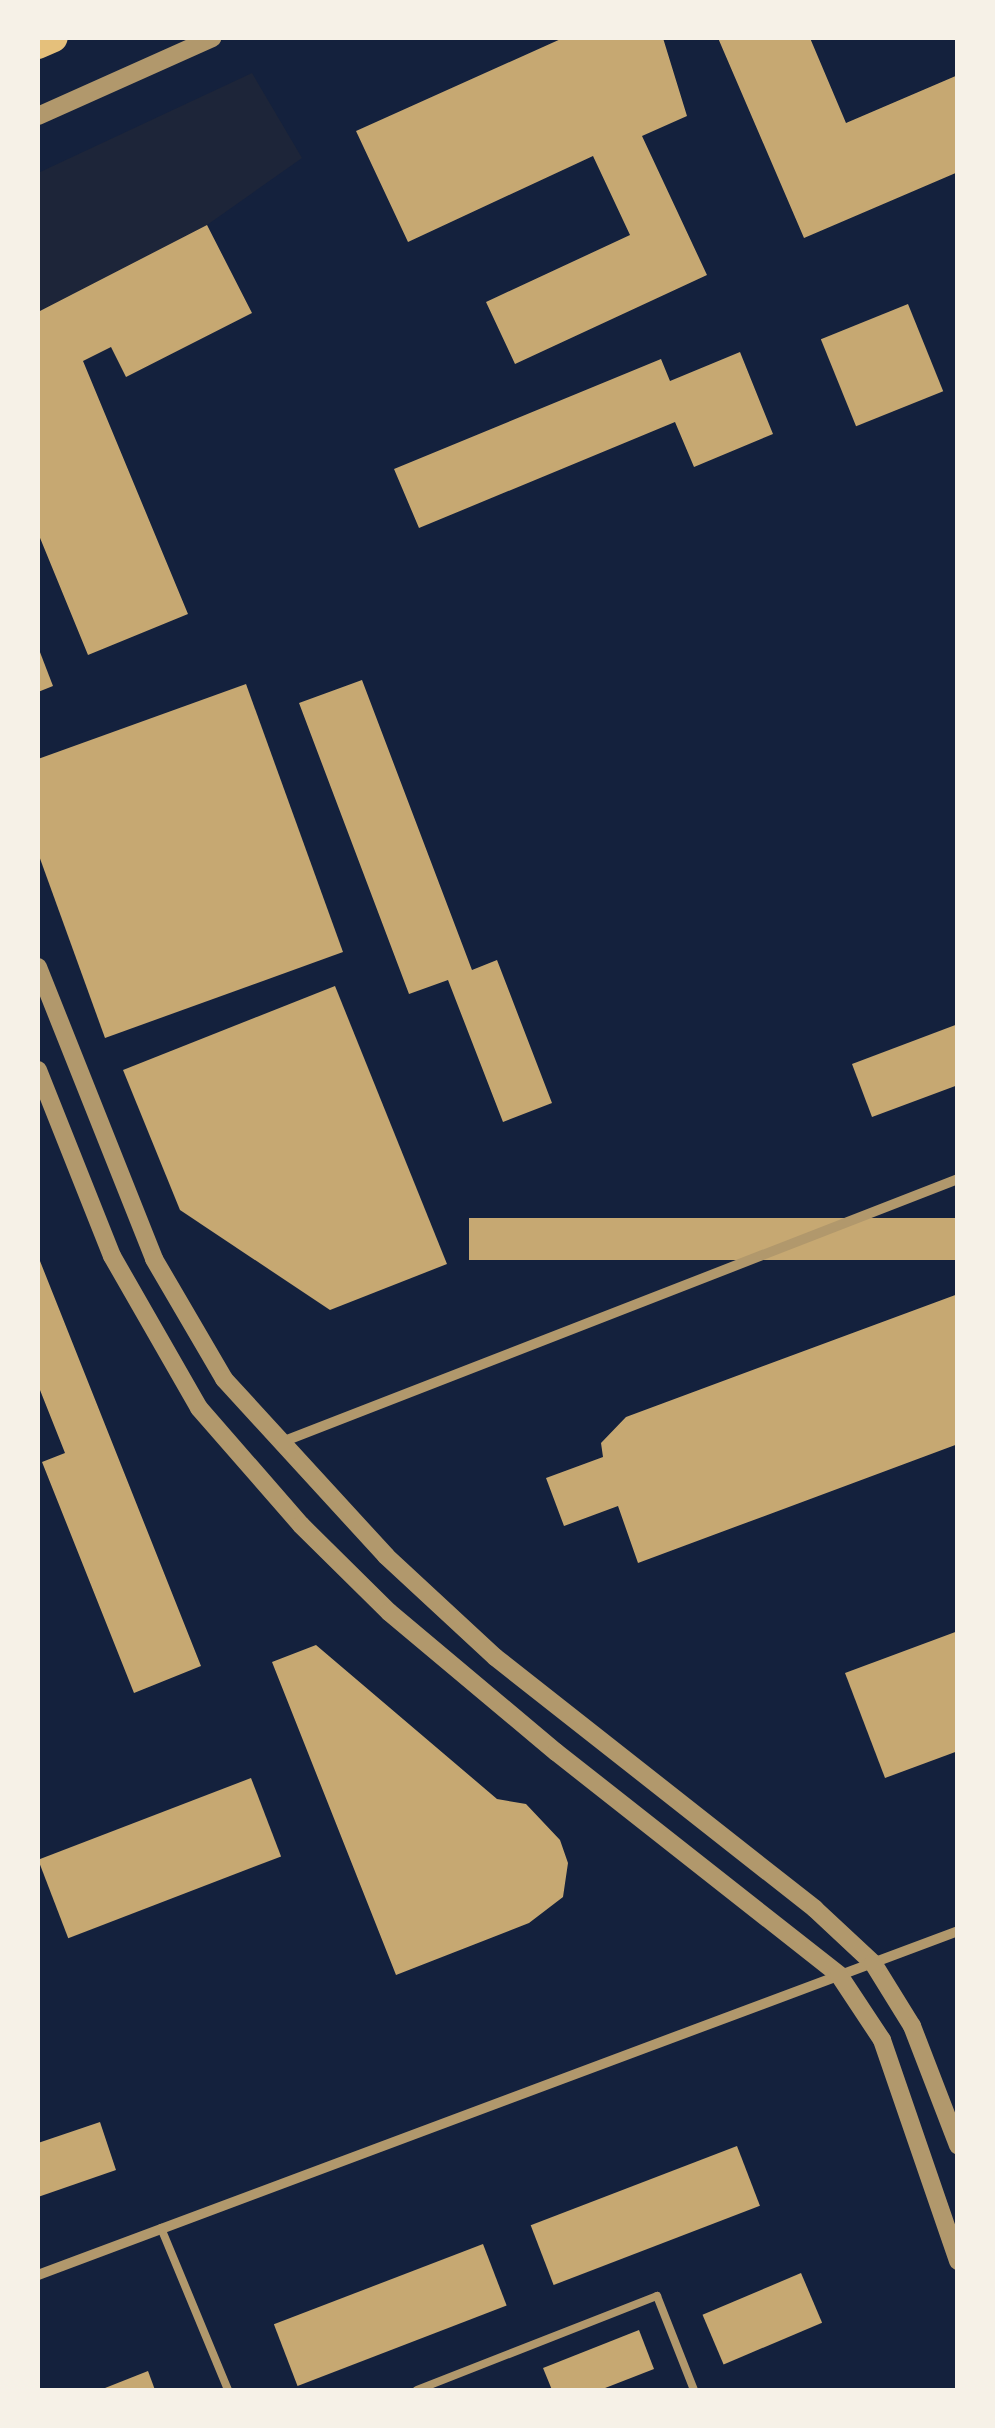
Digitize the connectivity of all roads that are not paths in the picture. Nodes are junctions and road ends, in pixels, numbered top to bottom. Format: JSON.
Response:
{"nodes":[{"id":1,"x":54,"y":38,"type":"edge"},
{"id":2,"x":212,"y":38,"type":"edge"},
{"id":3,"x":38,"y":45,"type":"edge"},
{"id":4,"x":38,"y":116,"type":"edge"},
{"id":5,"x":38,"y":967,"type":"edge"},
{"id":6,"x":38,"y":1070,"type":"edge"},
{"id":7,"x":958,"y":1179,"type":"edge"},
{"id":8,"x":282,"y":1442,"type":"junction"},
{"id":9,"x":958,"y":1931,"type":"edge"},
{"id":10,"x":873,"y":1962,"type":"junction"},
{"id":11,"x":839,"y":1975,"type":"junction"},
{"id":12,"x":958,"y":2145,"type":"edge"},
{"id":13,"x":161,"y":2228,"type":"junction"},
{"id":14,"x":958,"y":2261,"type":"edge"},
{"id":15,"x":38,"y":2275,"type":"edge"},
{"id":16,"x":228,"y":2390,"type":"edge"},
{"id":17,"x":417,"y":2390,"type":"edge"},
{"id":18,"x":694,"y":2390,"type":"edge"}],
"edges":[{"from":1,"to":3,"type":"highway"},
{"from":2,"to":4,"type":"street"},
{"from":5,"to":8,"type":"street"},
{"from":6,"to":11,"type":"street"},
{"from":7,"to":8,"type":"street"},
{"from":8,"to":10,"type":"street"},
{"from":9,"to":10,"type":"street"},
{"from":10,"to":11,"type":"street"},
{"from":10,"to":12,"type":"street"},
{"from":11,"to":13,"type":"street"},
{"from":11,"to":14,"type":"street"},
{"from":13,"to":15,"type":"street"},
{"from":13,"to":16,"type":"lane"},
{"from":17,"to":18,"type":"lane"}]}
